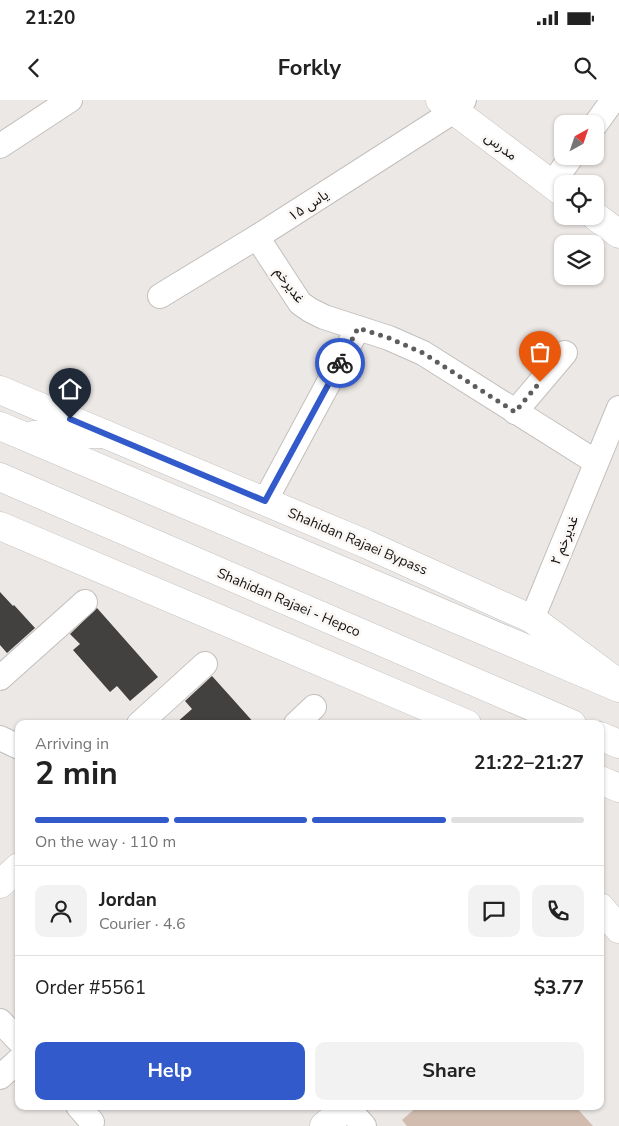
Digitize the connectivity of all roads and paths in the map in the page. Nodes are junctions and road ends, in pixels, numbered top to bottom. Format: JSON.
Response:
{"nodes":[{"id":1,"x":70,"y":100,"type":"edge"},
{"id":2,"x":613,"y":100,"type":"edge"},
{"id":3,"x":453,"y":104,"type":"edge"},
{"id":4,"x":602,"y":115,"type":"edge"},
{"id":5,"x":0,"y":146,"type":"edge"},
{"id":6,"x":554,"y":186,"type":"edge"},
{"id":7,"x":604,"y":223,"type":"edge"},
{"id":8,"x":619,"y":234,"type":"edge"},
{"id":9,"x":257,"y":237,"type":"junction"},
{"id":10,"x":160,"y":296,"type":"dead end"},
{"id":11,"x":358,"y":328,"type":"junction"},
{"id":12,"x":565,"y":353,"type":"dead end"},
{"id":13,"x":0,"y":390,"type":"edge"},
{"id":14,"x":619,"y":408,"type":"edge"},
{"id":15,"x":515,"y":412,"type":"junction"},
{"id":16,"x":11,"y":430,"type":"edge"},
{"id":17,"x":105,"y":434,"type":"junction"},
{"id":18,"x":596,"y":462,"type":"junction"},
{"id":19,"x":3,"y":479,"type":"edge"},
{"id":20,"x":265,"y":501,"type":"junction"},
{"id":21,"x":0,"y":526,"type":"edge"},
{"id":22,"x":85,"y":602,"type":"dead end"},
{"id":23,"x":532,"y":619,"type":"junction"},
{"id":24,"x":205,"y":664,"type":"dead end"},
{"id":25,"x":0,"y":678,"type":"edge"},
{"id":26,"x":619,"y":686,"type":"edge"},
{"id":27,"x":314,"y":707,"type":"dead end"},
{"id":28,"x":143,"y":720,"type":"edge"},
{"id":29,"x":300,"y":720,"type":"edge"},
{"id":30,"x":458,"y":720,"type":"edge"},
{"id":31,"x":563,"y":720,"type":"edge"},
{"id":32,"x":0,"y":738,"type":"edge"},
{"id":33,"x":604,"y":738,"type":"edge"},
{"id":34,"x":619,"y":744,"type":"edge"},
{"id":35,"x":15,"y":745,"type":"edge"},
{"id":36,"x":604,"y":782,"type":"edge"},
{"id":37,"x":619,"y":788,"type":"edge"},
{"id":38,"x":15,"y":871,"type":"edge"},
{"id":39,"x":0,"y":884,"type":"edge"},
{"id":40,"x":604,"y":912,"type":"edge"},
{"id":41,"x":619,"y":929,"type":"edge"},
{"id":42,"x":0,"y":1021,"type":"edge"},
{"id":43,"x":15,"y":1037,"type":"edge"},
{"id":44,"x":15,"y":1064,"type":"edge"},
{"id":45,"x":0,"y":1077,"type":"edge"},
{"id":46,"x":351,"y":1111,"type":"edge"},
{"id":47,"x":324,"y":1126,"type":"edge"}],
"edges":[{"from":1,"to":5,"type":"street"},
{"from":2,"to":4,"type":"street"},
{"from":3,"to":6,"type":"main road","name":"مدرس"},
{"from":3,"to":9,"type":"street","name":"یاس ۱۵"},
{"from":7,"to":8,"type":"main road"},
{"from":9,"to":10,"type":"street","name":"یاس ۱۵"},
{"from":9,"to":11,"type":"street","name":"غدیرخم"},
{"from":11,"to":15,"type":"street","name":"غدیرخم"},
{"from":11,"to":20,"type":"street"},
{"from":12,"to":15,"type":"street"},
{"from":13,"to":17,"type":"main road","name":"Shahidan Rajaei Bypass"},
{"from":14,"to":18,"type":"street","name":"غدیرخم ۲"},
{"from":15,"to":18,"type":"street","name":"غدیرخم"},
{"from":16,"to":17,"type":"main road"},
{"from":16,"to":26,"type":"main road"},
{"from":17,"to":20,"type":"main road","name":"Shahidan Rajaei Bypass"},
{"from":18,"to":23,"type":"street","name":"غدیرخم ۲"},
{"from":19,"to":31,"type":"main road","name":"Shahidan Rajaei - Hepco"},
{"from":20,"to":23,"type":"main road","name":"Shahidan Rajaei Bypass"},
{"from":21,"to":30,"type":"main road"},
{"from":22,"to":25,"type":"street"},
{"from":23,"to":26,"type":"main road","name":"Shahidan Rajaei Bypass"},
{"from":24,"to":28,"type":"street"},
{"from":27,"to":29,"type":"street"},
{"from":32,"to":35,"type":"street"},
{"from":33,"to":34,"type":"main road"},
{"from":36,"to":37,"type":"main road"},
{"from":38,"to":39,"type":"main road"},
{"from":40,"to":41,"type":"main road"},
{"from":42,"to":43,"type":"street"},
{"from":44,"to":45,"type":"street"},
{"from":46,"to":47,"type":"main road"}]}
